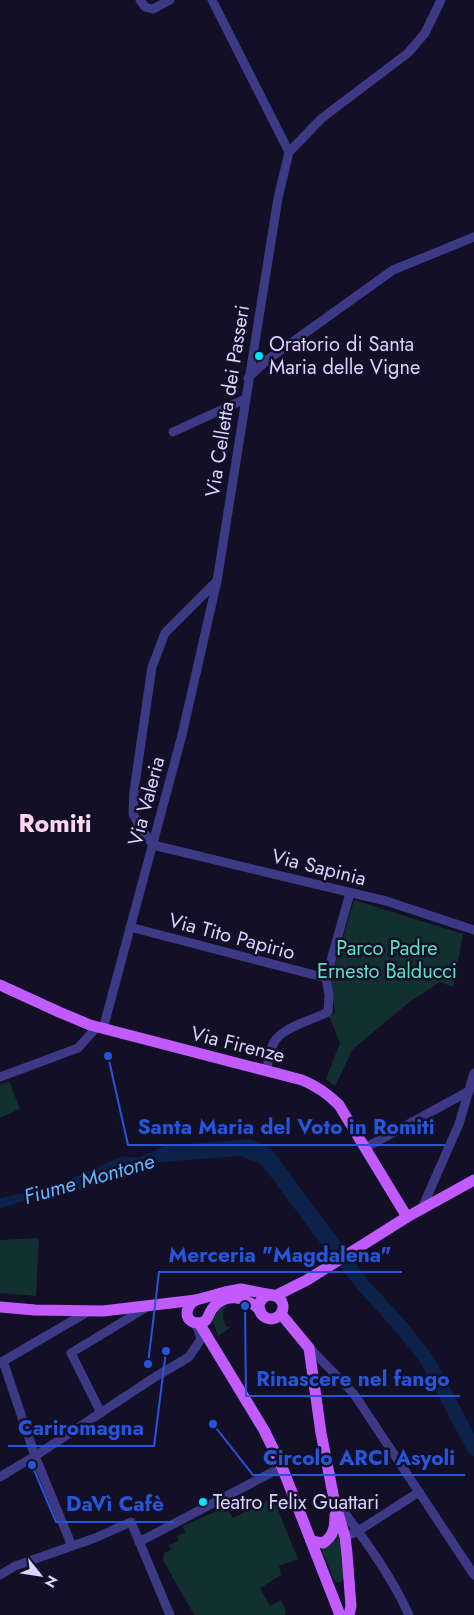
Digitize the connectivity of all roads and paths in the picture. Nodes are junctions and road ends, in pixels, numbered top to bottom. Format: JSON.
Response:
{"nodes":[{"id":1,"x":140,"y":0,"type":"edge"},
{"id":2,"x":170,"y":0,"type":"edge"},
{"id":3,"x":212,"y":0,"type":"edge"},
{"id":4,"x":441,"y":0,"type":"edge"},
{"id":5,"x":289,"y":152,"type":"junction"},
{"id":6,"x":474,"y":237,"type":"edge"},
{"id":7,"x":248,"y":379,"type":"junction"},
{"id":8,"x":245,"y":399,"type":"junction"},
{"id":9,"x":173,"y":432,"type":"dead end"},
{"id":10,"x":217,"y":581,"type":"junction"},
{"id":11,"x":153,"y":845,"type":"junction"},
{"id":12,"x":350,"y":893,"type":"junction"},
{"id":13,"x":130,"y":927,"type":"junction"},
{"id":14,"x":474,"y":930,"type":"edge"},
{"id":15,"x":326,"y":978,"type":"junction"},
{"id":16,"x":0,"y":985,"type":"edge"},
{"id":17,"x":100,"y":1028,"type":"junction"},
{"id":18,"x":266,"y":1071,"type":"junction"},
{"id":19,"x":474,"y":1073,"type":"edge"},
{"id":20,"x":0,"y":1077,"type":"edge"},
{"id":21,"x":470,"y":1091,"type":"junction"},
{"id":22,"x":365,"y":1148,"type":"junction"},
{"id":23,"x":474,"y":1180,"type":"edge"},
{"id":24,"x":422,"y":1208,"type":"junction"},
{"id":25,"x":407,"y":1217,"type":"junction"},
{"id":26,"x":310,"y":1279,"type":"junction"},
{"id":27,"x":273,"y":1295,"type":"junction"},
{"id":28,"x":196,"y":1300,"type":"junction"},
{"id":29,"x":161,"y":1304,"type":"junction"},
{"id":30,"x":0,"y":1306,"type":"edge"},
{"id":31,"x":148,"y":1307,"type":"junction"},
{"id":32,"x":260,"y":1310,"type":"junction"},
{"id":33,"x":90,"y":1311,"type":"junction"},
{"id":34,"x":186,"y":1312,"type":"junction"},
{"id":35,"x":283,"y":1314,"type":"junction"},
{"id":36,"x":196,"y":1323,"type":"junction"},
{"id":37,"x":306,"y":1343,"type":"junction"},
{"id":38,"x":2,"y":1362,"type":"edge"},
{"id":39,"x":101,"y":1413,"type":"junction"},
{"id":40,"x":35,"y":1456,"type":"junction"},
{"id":41,"x":282,"y":1468,"type":"junction"},
{"id":42,"x":0,"y":1477,"type":"edge"},
{"id":43,"x":419,"y":1492,"type":"junction"},
{"id":44,"x":334,"y":1499,"type":"junction"},
{"id":45,"x":358,"y":1531,"type":"junction"},
{"id":46,"x":345,"y":1537,"type":"junction"},
{"id":47,"x":311,"y":1541,"type":"junction"},
{"id":48,"x":139,"y":1542,"type":"junction"},
{"id":49,"x":72,"y":1546,"type":"junction"},
{"id":50,"x":0,"y":1575,"type":"edge"},
{"id":51,"x":474,"y":1575,"type":"edge"},
{"id":52,"x":349,"y":1581,"type":"junction"},
{"id":53,"x":328,"y":1584,"type":"junction"},
{"id":54,"x":170,"y":1615,"type":"edge"},
{"id":55,"x":340,"y":1615,"type":"edge"},
{"id":56,"x":349,"y":1615,"type":"edge"},
{"id":57,"x":409,"y":1615,"type":"edge"}],
"edges":[{"from":1,"to":2,"type":"street"},
{"from":3,"to":5,"type":"street"},
{"from":4,"to":5,"type":"street"},
{"from":5,"to":7,"type":"street","name":"Via Celletta dei Passeri"},
{"from":6,"to":7,"type":"street"},
{"from":7,"to":8,"type":"street","name":"Via Celletta dei Passeri"},
{"from":8,"to":9,"type":"street"},
{"from":8,"to":10,"type":"street","name":"Via Celletta dei Passeri"},
{"from":10,"to":11,"type":"street","name":"Via Valeria"},
{"from":10,"to":11,"type":"street"},
{"from":11,"to":12,"type":"street","name":"Via Sapinia"},
{"from":11,"to":13,"type":"street","name":"Via Valeria"},
{"from":12,"to":14,"type":"street","name":"Via Sapinia"},
{"from":12,"to":15,"type":"street"},
{"from":13,"to":15,"type":"street","name":"Via Tito Papirio"},
{"from":13,"to":17,"type":"street","name":"Via Valeria"},
{"from":15,"to":18,"type":"street"},
{"from":16,"to":17,"type":"main road","name":"Via Firenze"},
{"from":17,"to":18,"type":"main road","name":"Via Firenze"},
{"from":17,"to":20,"type":"street"},
{"from":18,"to":22,"type":"main road","name":"Via Firenze"},
{"from":19,"to":21,"type":"street"},
{"from":21,"to":22,"type":"street"},
{"from":21,"to":24,"type":"street"},
{"from":22,"to":25,"type":"main road","name":"Via Firenze"},
{"from":23,"to":24,"type":"main road"},
{"from":24,"to":25,"type":"main road"},
{"from":25,"to":26,"type":"main road"},
{"from":26,"to":27,"type":"main road"},
{"from":26,"to":35,"type":"main road"},
{"from":27,"to":28,"type":"main road"},
{"from":27,"to":32,"type":"main road"},
{"from":27,"to":35,"type":"main road"},
{"from":28,"to":29,"type":"main road"},
{"from":28,"to":34,"type":"main road"},
{"from":29,"to":31,"type":"main road"},
{"from":29,"to":34,"type":"main road"},
{"from":30,"to":33,"type":"main road"},
{"from":31,"to":33,"type":"main road"},
{"from":31,"to":39,"type":"street"},
{"from":32,"to":35,"type":"main road"},
{"from":32,"to":36,"type":"main road"},
{"from":33,"to":38,"type":"street"},
{"from":34,"to":36,"type":"main road"},
{"from":35,"to":37,"type":"main road"},
{"from":36,"to":39,"type":"street"},
{"from":36,"to":41,"type":"main road"},
{"from":37,"to":43,"type":"street"},
{"from":37,"to":44,"type":"main road"},
{"from":38,"to":40,"type":"street"},
{"from":39,"to":40,"type":"street"},
{"from":40,"to":42,"type":"street"},
{"from":40,"to":49,"type":"street"},
{"from":41,"to":47,"type":"main road"},
{"from":41,"to":48,"type":"street"},
{"from":43,"to":45,"type":"street"},
{"from":43,"to":51,"type":"street"},
{"from":44,"to":45,"type":"street"},
{"from":44,"to":46,"type":"main road"},
{"from":44,"to":47,"type":"main road"},
{"from":45,"to":46,"type":"street"},
{"from":45,"to":57,"type":"street"},
{"from":46,"to":52,"type":"main road"},
{"from":47,"to":53,"type":"main road"},
{"from":48,"to":49,"type":"street"},
{"from":48,"to":54,"type":"street"},
{"from":49,"to":50,"type":"street"},
{"from":52,"to":53,"type":"main road"},
{"from":52,"to":56,"type":"main road"},
{"from":53,"to":55,"type":"main road"}]}
